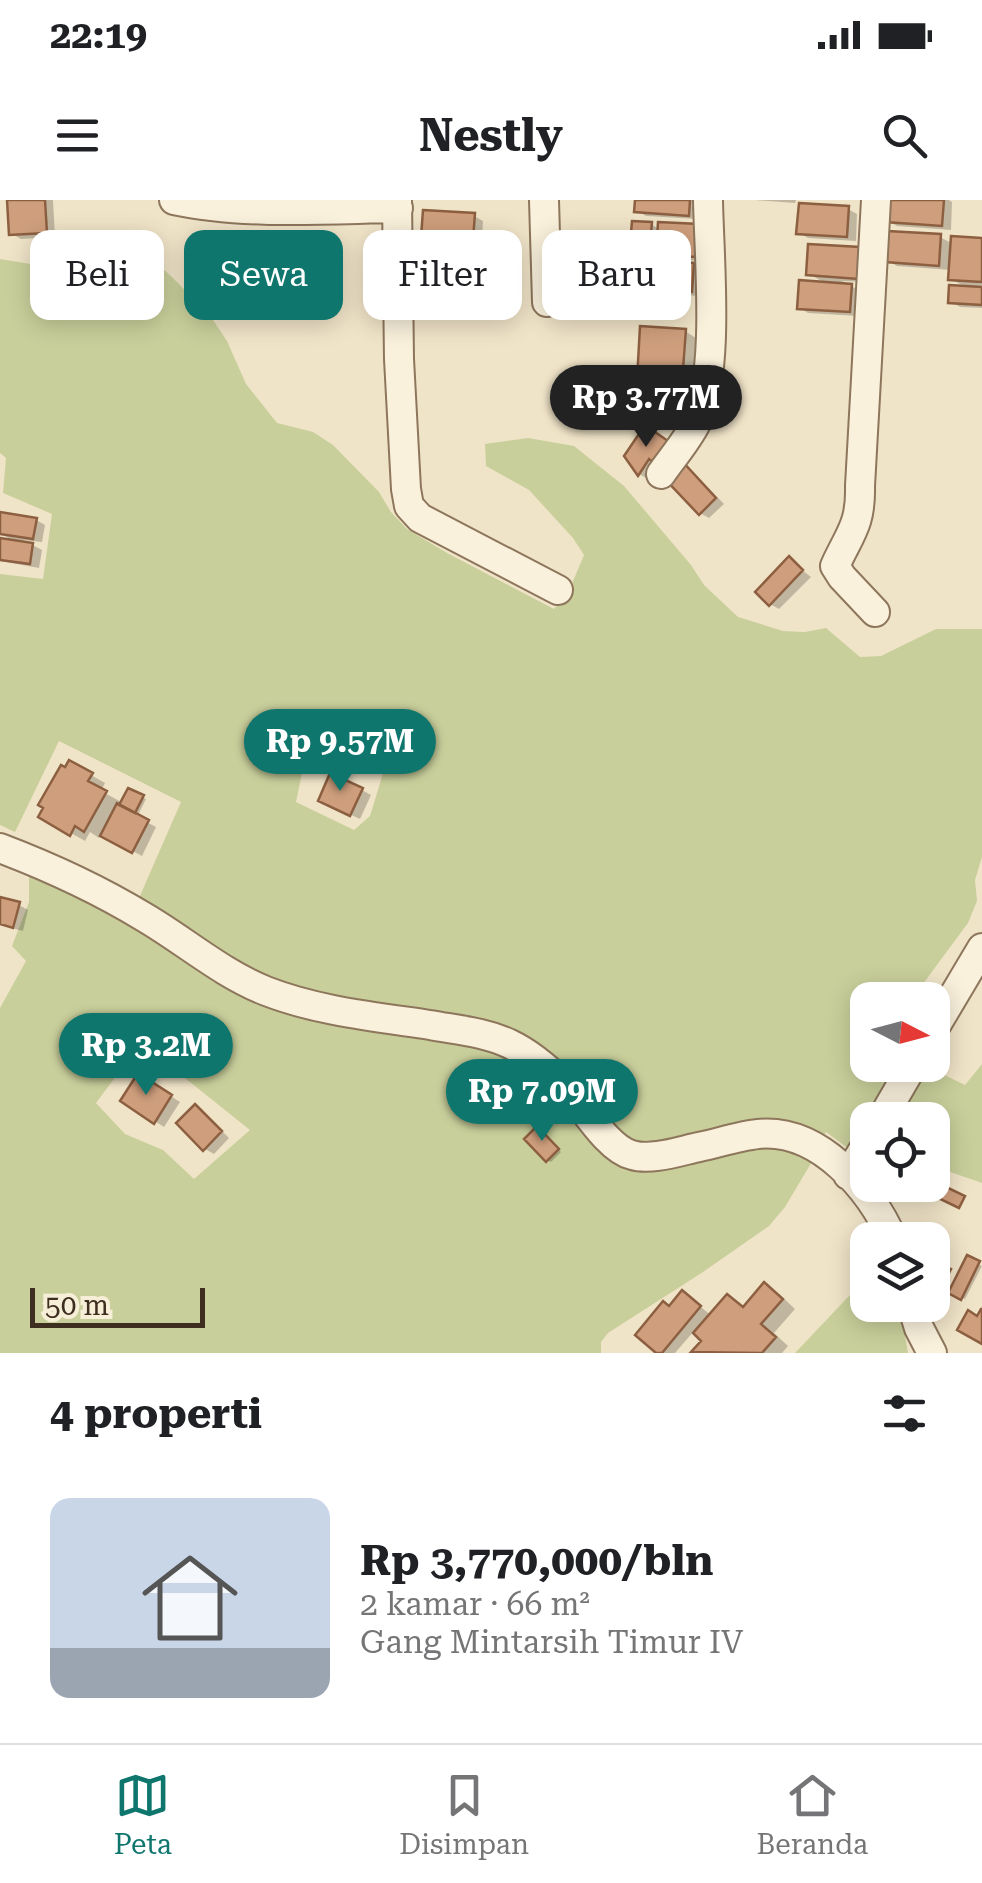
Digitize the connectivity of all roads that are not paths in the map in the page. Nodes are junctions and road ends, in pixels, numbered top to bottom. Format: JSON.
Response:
{"nodes":[{"id":1,"x":174,"y":200,"type":"edge"},
{"id":2,"x":544,"y":200,"type":"edge"},
{"id":3,"x":708,"y":200,"type":"edge"},
{"id":4,"x":876,"y":200,"type":"edge"},
{"id":5,"x":398,"y":204,"type":"edge"},
{"id":6,"x":545,"y":230,"type":"edge"},
{"id":7,"x":661,"y":474,"type":"dead end"},
{"id":8,"x":558,"y":590,"type":"dead end"},
{"id":9,"x":874,"y":612,"type":"dead end"},
{"id":10,"x":0,"y":848,"type":"edge"},
{"id":11,"x":982,"y":948,"type":"edge"},
{"id":12,"x":950,"y":1002,"type":"edge"},
{"id":13,"x":850,"y":1172,"type":"edge"},
{"id":14,"x":848,"y":1175,"type":"junction"},
{"id":15,"x":884,"y":1222,"type":"edge"},
{"id":16,"x":917,"y":1322,"type":"edge"},
{"id":17,"x":932,"y":1353,"type":"edge"}],
"edges":[{"from":1,"to":5,"type":"street"},
{"from":2,"to":6,"type":"street"},
{"from":3,"to":7,"type":"street"},
{"from":4,"to":9,"type":"street"},
{"from":5,"to":8,"type":"street"},
{"from":10,"to":14,"type":"street"},
{"from":11,"to":12,"type":"street"},
{"from":13,"to":14,"type":"street"},
{"from":14,"to":15,"type":"street"},
{"from":16,"to":17,"type":"street"}]}
